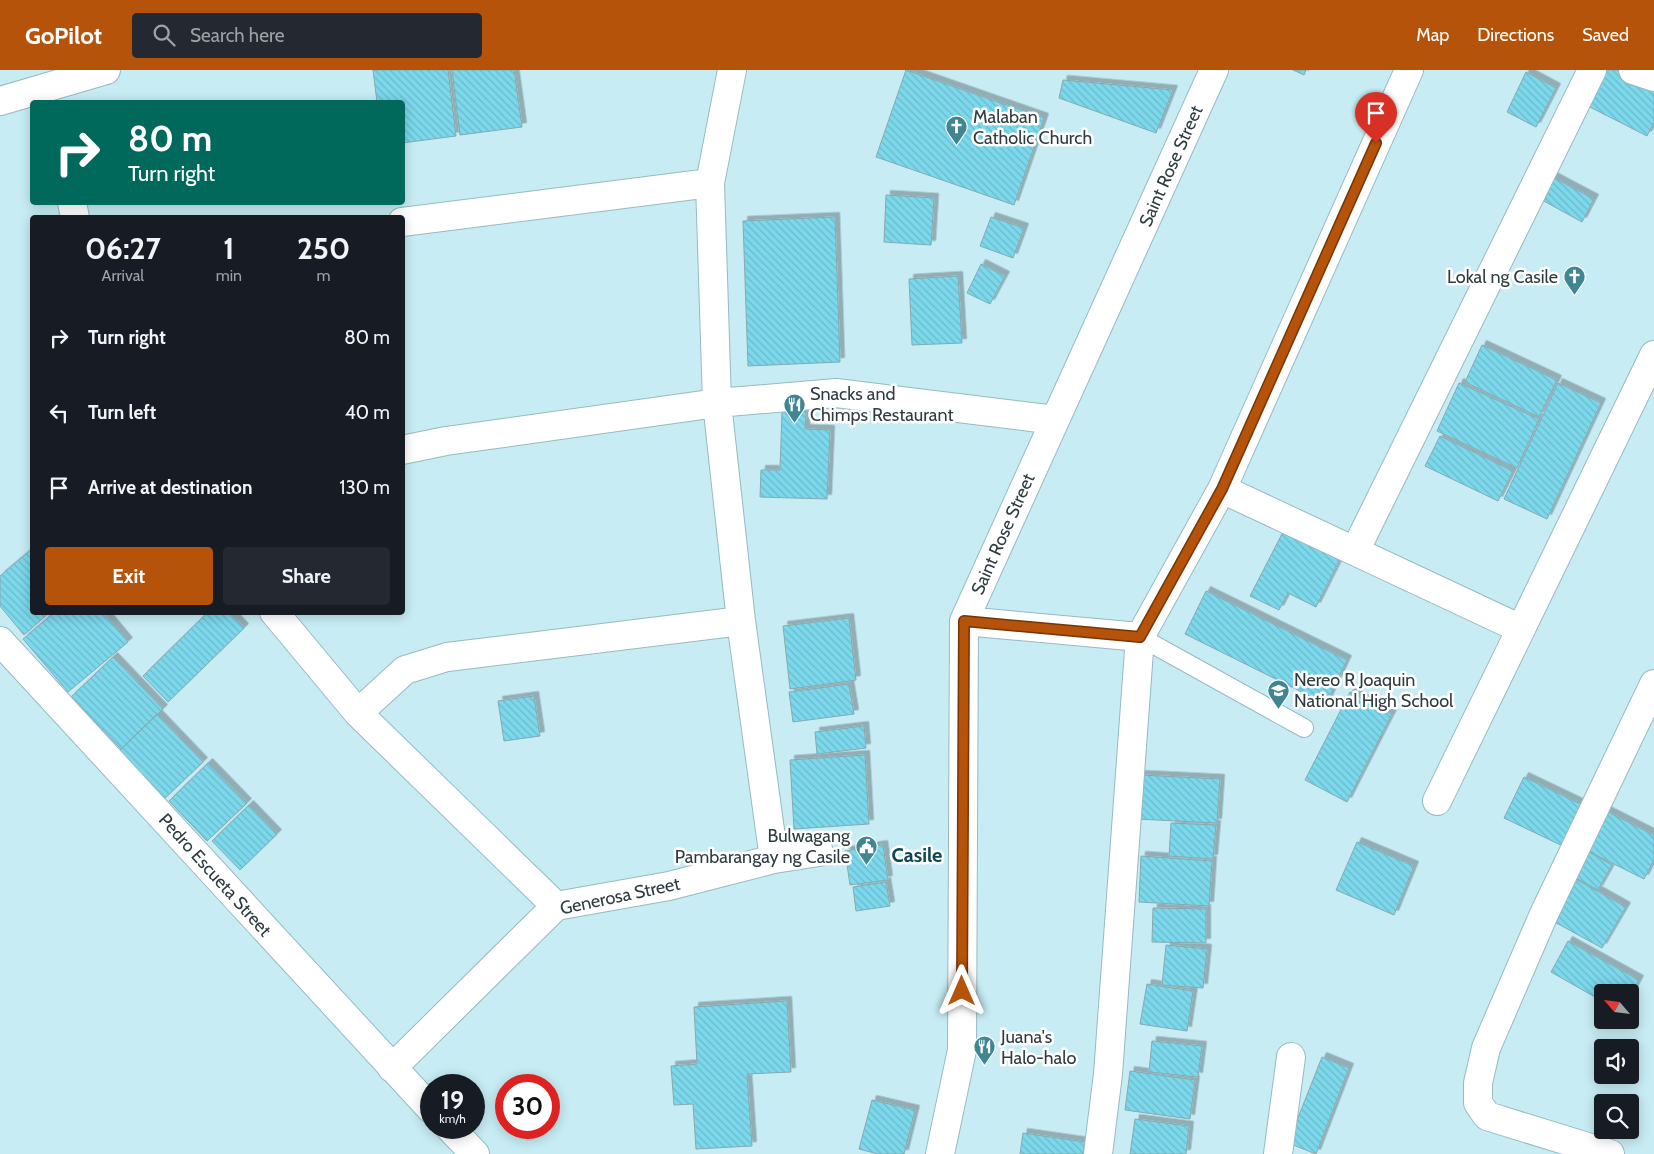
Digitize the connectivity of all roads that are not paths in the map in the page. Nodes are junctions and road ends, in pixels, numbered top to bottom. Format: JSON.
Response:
{"nodes":[{"id":1,"x":106,"y":70,"type":"edge"},
{"id":2,"x":732,"y":70,"type":"edge"},
{"id":3,"x":1214,"y":70,"type":"edge"},
{"id":4,"x":1409,"y":70,"type":"edge"},
{"id":5,"x":1592,"y":70,"type":"edge"},
{"id":6,"x":1633,"y":70,"type":"edge"},
{"id":7,"x":1654,"y":77,"type":"edge"},
{"id":8,"x":48,"y":96,"type":"edge"},
{"id":9,"x":0,"y":101,"type":"edge"},
{"id":10,"x":710,"y":183,"type":"junction"},
{"id":11,"x":405,"y":222,"type":"edge"},
{"id":12,"x":1654,"y":355,"type":"edge"},
{"id":13,"x":717,"y":403,"type":"junction"},
{"id":14,"x":1055,"y":420,"type":"junction"},
{"id":15,"x":405,"y":449,"type":"edge"},
{"id":16,"x":1222,"y":489,"type":"junction"},
{"id":17,"x":1355,"y":551,"type":"junction"},
{"id":18,"x":276,"y":615,"type":"edge"},
{"id":19,"x":741,"y":621,"type":"junction"},
{"id":20,"x":964,"y":621,"type":"junction"},
{"id":21,"x":1521,"y":629,"type":"junction"},
{"id":22,"x":1140,"y":637,"type":"junction"},
{"id":23,"x":0,"y":642,"type":"edge"},
{"id":24,"x":1654,"y":684,"type":"edge"},
{"id":25,"x":358,"y":713,"type":"junction"},
{"id":26,"x":1304,"y":728,"type":"dead end"},
{"id":27,"x":1437,"y":801,"type":"dead end"},
{"id":28,"x":819,"y":852,"type":"dead end"},
{"id":29,"x":774,"y":859,"type":"junction"},
{"id":30,"x":556,"y":906,"type":"junction"},
{"id":31,"x":1291,"y":1057,"type":"dead end"},
{"id":32,"x":392,"y":1068,"type":"junction"},
{"id":33,"x":420,"y":1097,"type":"edge"},
{"id":34,"x":461,"y":1139,"type":"edge"},
{"id":35,"x":475,"y":1154,"type":"edge"},
{"id":36,"x":940,"y":1154,"type":"edge"},
{"id":37,"x":1098,"y":1154,"type":"edge"},
{"id":38,"x":1278,"y":1154,"type":"edge"},
{"id":39,"x":1610,"y":1154,"type":"edge"}],
"edges":[{"from":1,"to":8,"type":"street"},
{"from":2,"to":10,"type":"street"},
{"from":3,"to":14,"type":"street","name":"Saint Rose Street"},
{"from":4,"to":16,"type":"street"},
{"from":5,"to":17,"type":"street"},
{"from":6,"to":7,"type":"street"},
{"from":8,"to":9,"type":"street"},
{"from":10,"to":11,"type":"street"},
{"from":10,"to":13,"type":"street"},
{"from":12,"to":21,"type":"street"},
{"from":13,"to":14,"type":"street"},
{"from":13,"to":15,"type":"street"},
{"from":13,"to":19,"type":"street"},
{"from":14,"to":20,"type":"street","name":"Saint Rose Street"},
{"from":16,"to":17,"type":"street"},
{"from":16,"to":22,"type":"street"},
{"from":17,"to":21,"type":"street"},
{"from":18,"to":25,"type":"street"},
{"from":19,"to":25,"type":"street"},
{"from":19,"to":29,"type":"street"},
{"from":20,"to":22,"type":"street"},
{"from":20,"to":36,"type":"street","name":"Saint Rose Street"},
{"from":21,"to":27,"type":"street"},
{"from":22,"to":26,"type":"lane"},
{"from":22,"to":37,"type":"street"},
{"from":23,"to":32,"type":"street","name":"Pedro Escueta Street"},
{"from":24,"to":39,"type":"street"},
{"from":25,"to":30,"type":"street"},
{"from":28,"to":29,"type":"street","name":"Generosa Street"},
{"from":29,"to":30,"type":"street","name":"Generosa Street"},
{"from":30,"to":32,"type":"street","name":"Generosa Street"},
{"from":31,"to":38,"type":"street"},
{"from":32,"to":33,"type":"street","name":"Pedro Escueta Street"},
{"from":34,"to":35,"type":"street"}]}
